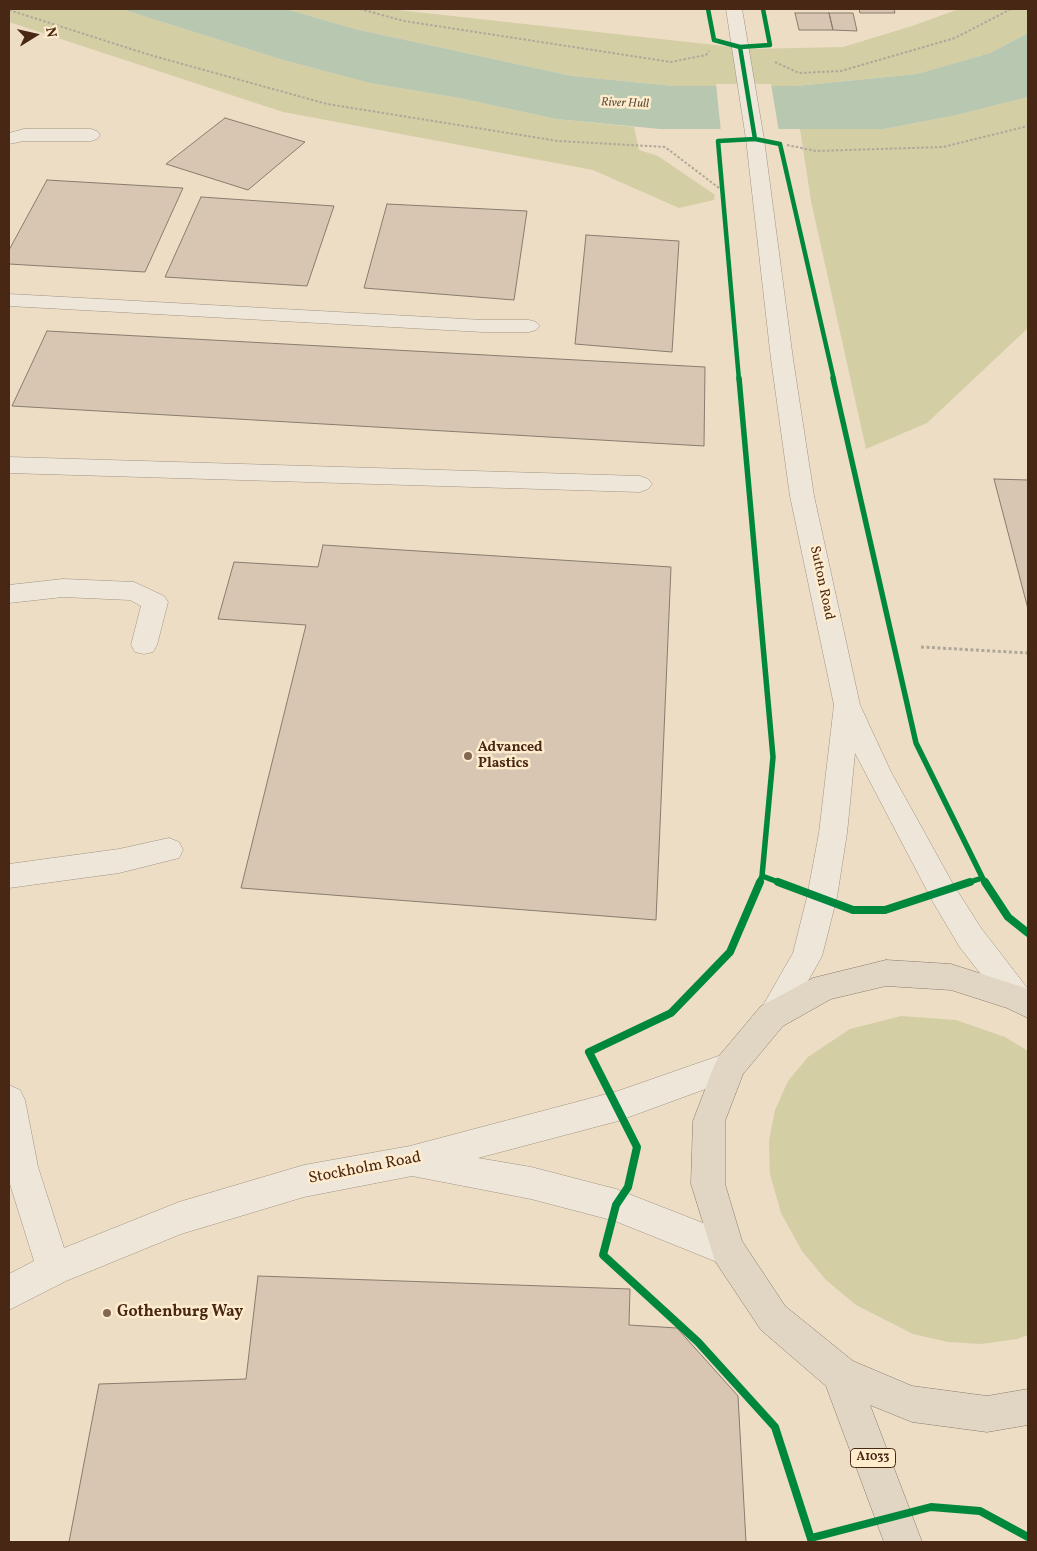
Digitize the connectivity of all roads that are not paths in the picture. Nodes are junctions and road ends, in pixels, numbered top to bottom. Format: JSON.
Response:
{"nodes":[{"id":1,"x":734,"y":9,"type":"edge"},
{"id":2,"x":91,"y":136,"type":"dead end"},
{"id":3,"x":9,"y":139,"type":"edge"},
{"id":4,"x":9,"y":300,"type":"edge"},
{"id":5,"x":529,"y":326,"type":"dead end"},
{"id":6,"x":9,"y":465,"type":"edge"},
{"id":7,"x":640,"y":484,"type":"dead end"},
{"id":8,"x":9,"y":594,"type":"edge"},
{"id":9,"x":144,"y":644,"type":"dead end"},
{"id":10,"x":847,"y":705,"type":"junction"},
{"id":11,"x":170,"y":850,"type":"dead end"},
{"id":12,"x":9,"y":876,"type":"edge"},
{"id":13,"x":1022,"y":1001,"type":"edge"},
{"id":14,"x":772,"y":1016,"type":"junction"},
{"id":15,"x":730,"y":1066,"type":"junction"},
{"id":16,"x":9,"y":1100,"type":"edge"},
{"id":17,"x":410,"y":1161,"type":"junction"},
{"id":18,"x":728,"y":1249,"type":"junction"},
{"id":19,"x":54,"y":1269,"type":"junction"},
{"id":20,"x":9,"y":1293,"type":"edge"},
{"id":21,"x":840,"y":1374,"type":"junction"},
{"id":22,"x":1028,"y":1407,"type":"edge"},
{"id":23,"x":903,"y":1542,"type":"edge"}],
"edges":[{"from":1,"to":10,"type":"street","name":"Sutton Road"},
{"from":2,"to":3,"type":"street"},
{"from":4,"to":5,"type":"street"},
{"from":6,"to":7,"type":"street"},
{"from":8,"to":9,"type":"street"},
{"from":10,"to":13,"type":"street"},
{"from":10,"to":14,"type":"street","name":"Sutton Road"},
{"from":11,"to":12,"type":"street"},
{"from":13,"to":14,"type":"highway"},
{"from":14,"to":15,"type":"highway"},
{"from":15,"to":17,"type":"street","name":"Stockholm Road"},
{"from":15,"to":18,"type":"highway"},
{"from":16,"to":19,"type":"street"},
{"from":17,"to":18,"type":"street"},
{"from":17,"to":19,"type":"street","name":"Stockholm Road"},
{"from":18,"to":21,"type":"highway"},
{"from":19,"to":20,"type":"street","name":"Stockholm Road"},
{"from":21,"to":22,"type":"highway"},
{"from":21,"to":23,"type":"highway","number":"A1033"}]}
